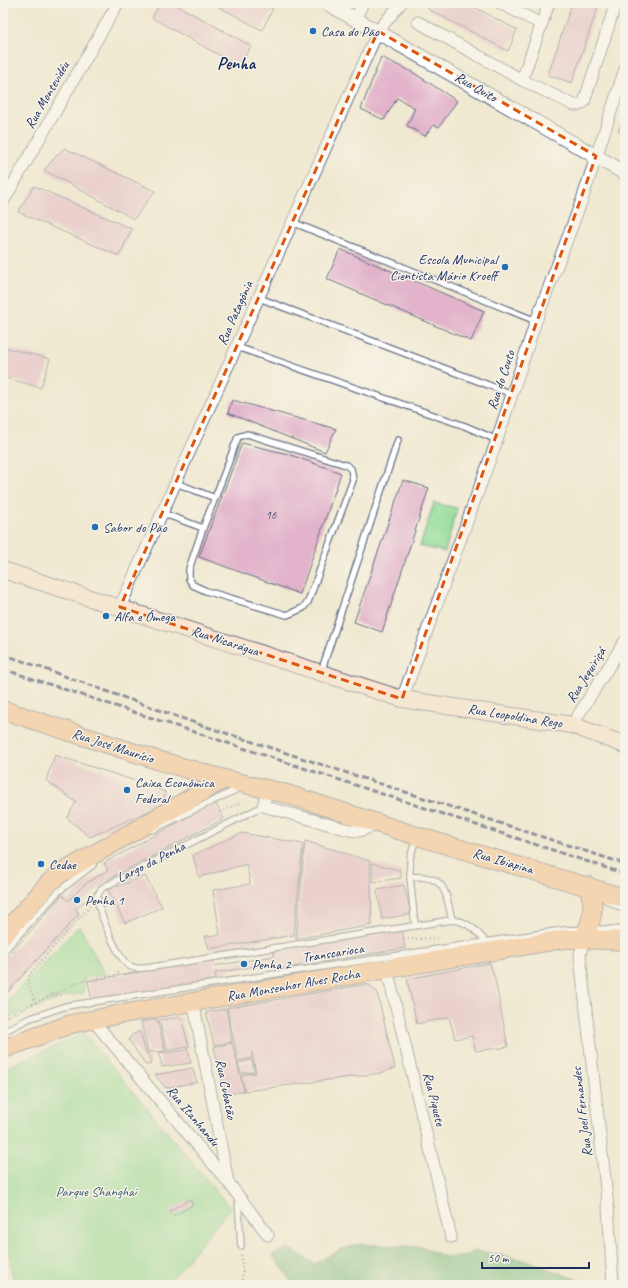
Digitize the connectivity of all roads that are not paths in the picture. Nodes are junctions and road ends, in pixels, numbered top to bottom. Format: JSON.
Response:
{"nodes":[{"id":1,"x":118,"y":3,"type":"edge"},
{"id":2,"x":327,"y":3,"type":"edge"},
{"id":3,"x":363,"y":3,"type":"edge"},
{"id":4,"x":401,"y":3,"type":"edge"},
{"id":5,"x":500,"y":3,"type":"edge"},
{"id":6,"x":549,"y":3,"type":"edge"},
{"id":7,"x":616,"y":3,"type":"edge"},
{"id":8,"x":356,"y":19,"type":"junction"},
{"id":9,"x":418,"y":22,"type":"dead end"},
{"id":10,"x":541,"y":24,"type":"junction"},
{"id":11,"x":378,"y":31,"type":"junction"},
{"id":12,"x":625,"y":69,"type":"edge"},
{"id":13,"x":522,"y":80,"type":"junction"},
{"id":14,"x":596,"y":156,"type":"junction"},
{"id":15,"x":625,"y":173,"type":"edge"},
{"id":16,"x":3,"y":202,"type":"edge"},
{"id":17,"x":292,"y":222,"type":"junction"},
{"id":18,"x":259,"y":298,"type":"junction"},
{"id":19,"x":536,"y":321,"type":"junction"},
{"id":20,"x":236,"y":347,"type":"junction"},
{"id":21,"x":512,"y":394,"type":"junction"},
{"id":22,"x":398,"y":440,"type":"dead end"},
{"id":23,"x":497,"y":440,"type":"junction"},
{"id":24,"x":176,"y":483,"type":"junction"},
{"id":25,"x":215,"y":498,"type":"junction"},
{"id":26,"x":162,"y":513,"type":"junction"},
{"id":27,"x":203,"y":528,"type":"junction"},
{"id":28,"x":3,"y":570,"type":"edge"},
{"id":29,"x":120,"y":607,"type":"junction"},
{"id":30,"x":625,"y":641,"type":"edge"},
{"id":31,"x":321,"y":672,"type":"junction"},
{"id":32,"x":402,"y":699,"type":"junction"},
{"id":33,"x":3,"y":710,"type":"edge"},
{"id":34,"x":572,"y":724,"type":"junction"},
{"id":35,"x":625,"y":745,"type":"edge"},
{"id":36,"x":224,"y":779,"type":"junction"},
{"id":37,"x":247,"y":785,"type":"junction"},
{"id":38,"x":265,"y":797,"type":"junction"},
{"id":39,"x":145,"y":834,"type":"dead end"},
{"id":40,"x":417,"y":836,"type":"junction"},
{"id":41,"x":101,"y":860,"type":"dead end"},
{"id":42,"x":410,"y":877,"type":"junction"},
{"id":43,"x":588,"y":886,"type":"junction"},
{"id":44,"x":625,"y":898,"type":"edge"},
{"id":45,"x":625,"y":910,"type":"edge"},
{"id":46,"x":452,"y":920,"type":"junction"},
{"id":47,"x":415,"y":926,"type":"junction"},
{"id":48,"x":625,"y":930,"type":"edge"},
{"id":49,"x":586,"y":934,"type":"junction"},
{"id":50,"x":3,"y":935,"type":"edge"},
{"id":51,"x":625,"y":941,"type":"edge"},
{"id":52,"x":490,"y":946,"type":"junction"},
{"id":53,"x":3,"y":952,"type":"edge"},
{"id":54,"x":387,"y":969,"type":"junction"},
{"id":55,"x":193,"y":1002,"type":"junction"},
{"id":56,"x":92,"y":1019,"type":"junction"},
{"id":57,"x":3,"y":1032,"type":"edge"},
{"id":58,"x":3,"y":1049,"type":"edge"},
{"id":59,"x":228,"y":1182,"type":"junction"},
{"id":60,"x":238,"y":1196,"type":"junction"},
{"id":61,"x":268,"y":1235,"type":"dead end"},
{"id":62,"x":452,"y":1237,"type":"dead end"},
{"id":63,"x":241,"y":1246,"type":"road end"},
{"id":64,"x":614,"y":1284,"type":"dead end"}],
"edges":[{"from":1,"to":16,"type":"street","name":"Rua Montevidéu"},
{"from":2,"to":8,"type":"street","name":"Rua Quito"},
{"from":3,"to":8,"type":"street"},
{"from":4,"to":11,"type":"street","name":"Rua Patagônia"},
{"from":5,"to":10,"type":"street"},
{"from":6,"to":10,"type":"street"},
{"from":7,"to":13,"type":"street"},
{"from":8,"to":11,"type":"street","name":"Rua Quito"},
{"from":9,"to":13,"type":"street"},
{"from":10,"to":13,"type":"street"},
{"from":11,"to":14,"type":"street","name":"Rua Quito"},
{"from":11,"to":17,"type":"street","name":"Rua Patagônia"},
{"from":12,"to":14,"type":"street","name":"Rua do Couto"},
{"from":14,"to":15,"type":"street","name":"Rua Quito"},
{"from":14,"to":19,"type":"street","name":"Rua do Couto"},
{"from":17,"to":18,"type":"street","name":"Rua Patagônia"},
{"from":17,"to":19,"type":"lane"},
{"from":18,"to":20,"type":"street","name":"Rua Patagônia"},
{"from":18,"to":21,"type":"lane"},
{"from":19,"to":21,"type":"street","name":"Rua do Couto"},
{"from":20,"to":23,"type":"lane"},
{"from":20,"to":24,"type":"street","name":"Rua Patagônia"},
{"from":21,"to":23,"type":"street","name":"Rua do Couto"},
{"from":22,"to":31,"type":"lane"},
{"from":23,"to":32,"type":"street","name":"Rua do Couto"},
{"from":24,"to":25,"type":"lane"},
{"from":24,"to":26,"type":"street","name":"Rua Patagônia"},
{"from":25,"to":27,"type":"lane"},
{"from":25,"to":27,"type":"lane"},
{"from":26,"to":27,"type":"lane"},
{"from":26,"to":29,"type":"street","name":"Rua Patagônia"},
{"from":28,"to":29,"type":"main road","name":"Rua Nicarágua"},
{"from":29,"to":31,"type":"main road","name":"Rua Nicarágua"},
{"from":30,"to":34,"type":"street","name":"Rua Jequiriçá"},
{"from":31,"to":32,"type":"main road","name":"Rua Nicarágua"},
{"from":32,"to":34,"type":"main road","name":"Rua Leopoldina Rego"},
{"from":33,"to":36,"type":"main road","name":"Rua José Maurício"},
{"from":34,"to":35,"type":"main road","name":"Rua Leopoldina Rego"},
{"from":36,"to":37,"type":"main road","name":"Rua Ibiapina"},
{"from":36,"to":50,"type":"main road"},
{"from":37,"to":38,"type":"main road","name":"Rua Ibiapina"},
{"from":37,"to":39,"type":"lane"},
{"from":38,"to":40,"type":"main road","name":"Rua Ibiapina"},
{"from":38,"to":47,"type":"lane","name":"Largo da Penha"},
{"from":40,"to":42,"type":"lane"},
{"from":40,"to":43,"type":"main road","name":"Rua Ibiapina"},
{"from":41,"to":53,"type":"lane"},
{"from":42,"to":46,"type":"lane"},
{"from":42,"to":47,"type":"lane"},
{"from":43,"to":44,"type":"main road","name":"Rua Ibiapina"},
{"from":43,"to":45,"type":"lane"},
{"from":43,"to":49,"type":"main road"},
{"from":46,"to":47,"type":"lane"},
{"from":46,"to":52,"type":"lane"},
{"from":48,"to":49,"type":"lane"},
{"from":49,"to":51,"type":"main road","name":"Rua Monsenhor Alves Rocha"},
{"from":49,"to":52,"type":"main road","name":"Rua Monsenhor Alves Rocha"},
{"from":49,"to":64,"type":"street","name":"Rua Joel Fernandes"},
{"from":52,"to":54,"type":"main road","name":"Rua Monsenhor Alves Rocha"},
{"from":52,"to":57,"type":"lane","name":"Transcarioca"},
{"from":54,"to":55,"type":"main road","name":"Rua Monsenhor Alves Rocha"},
{"from":54,"to":62,"type":"street","name":"Rua Piquete"},
{"from":55,"to":56,"type":"main road","name":"Rua Monsenhor Alves Rocha"},
{"from":55,"to":59,"type":"street","name":"Rua Cubatão"},
{"from":56,"to":58,"type":"main road"},
{"from":56,"to":59,"type":"street","name":"Rua Itanhandu"},
{"from":59,"to":60,"type":"street","name":"Rua Itanhandu"},
{"from":60,"to":61,"type":"street","name":"Rua Itanhandu"},
{"from":60,"to":63,"type":"lane"}]}
